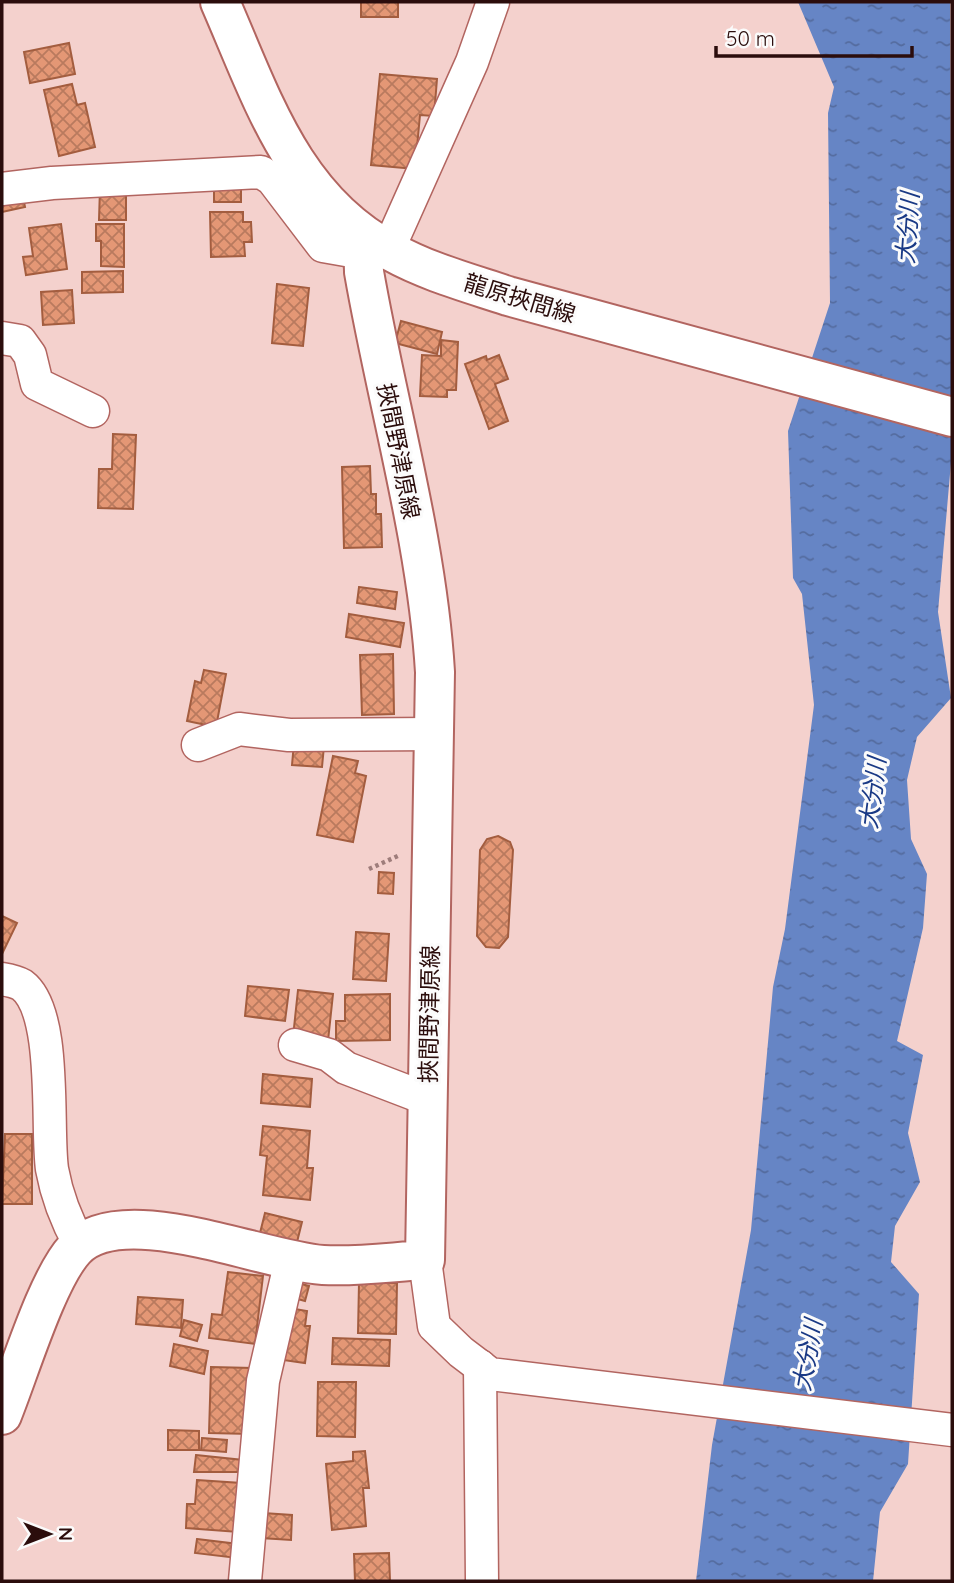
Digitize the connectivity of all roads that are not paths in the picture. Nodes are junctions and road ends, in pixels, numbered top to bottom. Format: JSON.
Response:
{"nodes":[{"id":1,"x":220,"y":2,"type":"edge"},
{"id":2,"x":493,"y":2,"type":"edge"},
{"id":3,"x":6,"y":184,"type":"edge"},
{"id":4,"x":371,"y":246,"type":"junction"},
{"id":5,"x":2,"y":338,"type":"edge"},
{"id":6,"x":93,"y":411,"type":"dead end"},
{"id":7,"x":952,"y":417,"type":"edge"},
{"id":8,"x":434,"y":734,"type":"junction"},
{"id":9,"x":198,"y":745,"type":"dead end"},
{"id":10,"x":2,"y":979,"type":"edge"},
{"id":11,"x":295,"y":1045,"type":"dead end"},
{"id":12,"x":428,"y":1099,"type":"junction"},
{"id":13,"x":80,"y":1245,"type":"junction"},
{"id":14,"x":291,"y":1260,"type":"junction"},
{"id":15,"x":425,"y":1260,"type":"junction"},
{"id":16,"x":480,"y":1366,"type":"junction"},
{"id":17,"x":2,"y":1415,"type":"edge"},
{"id":18,"x":944,"y":1428,"type":"edge"},
{"id":19,"x":245,"y":1581,"type":"edge"},
{"id":20,"x":482,"y":1581,"type":"edge"}],
"edges":[{"from":1,"to":4,"type":"main road","name":"龍原挾間線"},
{"from":2,"to":4,"type":"street"},
{"from":3,"to":4,"type":"street"},
{"from":4,"to":7,"type":"main road","name":"龍原挾間線"},
{"from":4,"to":8,"type":"main road","name":"挾間野津原線"},
{"from":5,"to":6,"type":"street"},
{"from":8,"to":9,"type":"street"},
{"from":8,"to":12,"type":"main road","name":"挾間野津原線"},
{"from":10,"to":13,"type":"street"},
{"from":11,"to":12,"type":"street"},
{"from":12,"to":15,"type":"main road","name":"挾間野津原線"},
{"from":13,"to":14,"type":"main road"},
{"from":13,"to":17,"type":"main road"},
{"from":14,"to":15,"type":"main road"},
{"from":14,"to":19,"type":"street"},
{"from":15,"to":16,"type":"street"},
{"from":16,"to":18,"type":"street"},
{"from":16,"to":20,"type":"street"}]}
